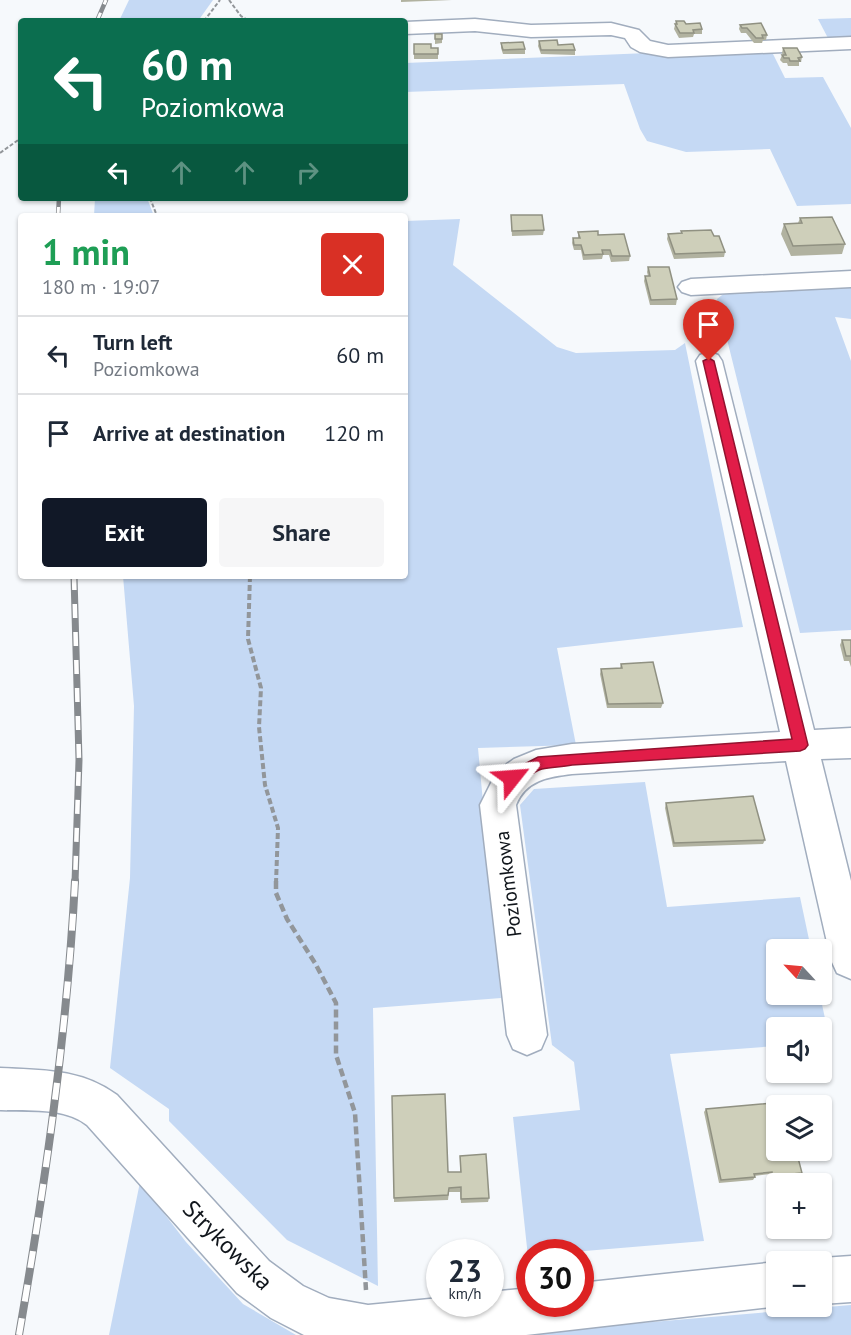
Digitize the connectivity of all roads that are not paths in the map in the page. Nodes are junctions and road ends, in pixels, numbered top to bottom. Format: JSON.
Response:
{"nodes":[{"id":1,"x":408,"y":28,"type":"edge"},
{"id":2,"x":851,"y":43,"type":"edge"},
{"id":3,"x":851,"y":279,"type":"edge"},
{"id":4,"x":691,"y":287,"type":"dead end"},
{"id":5,"x":709,"y":361,"type":"dead end"},
{"id":6,"x":851,"y":743,"type":"edge"},
{"id":7,"x":800,"y":745,"type":"junction"},
{"id":8,"x":851,"y":960,"type":"edge"},
{"id":9,"x":526,"y":1035,"type":"dead end"},
{"id":10,"x":0,"y":1089,"type":"edge"},
{"id":11,"x":851,"y":1279,"type":"edge"},
{"id":12,"x":832,"y":1280,"type":"edge"},
{"id":13,"x":766,"y":1286,"type":"edge"}],
"edges":[{"from":1,"to":2,"type":"street"},
{"from":3,"to":4,"type":"street"},
{"from":5,"to":7,"type":"street"},
{"from":6,"to":7,"type":"street","name":"Poziomkowa"},
{"from":7,"to":8,"type":"street"},
{"from":7,"to":9,"type":"street","name":"Poziomkowa"},
{"from":10,"to":13,"type":"street","name":"Strykowska"},
{"from":11,"to":12,"type":"street"}]}
